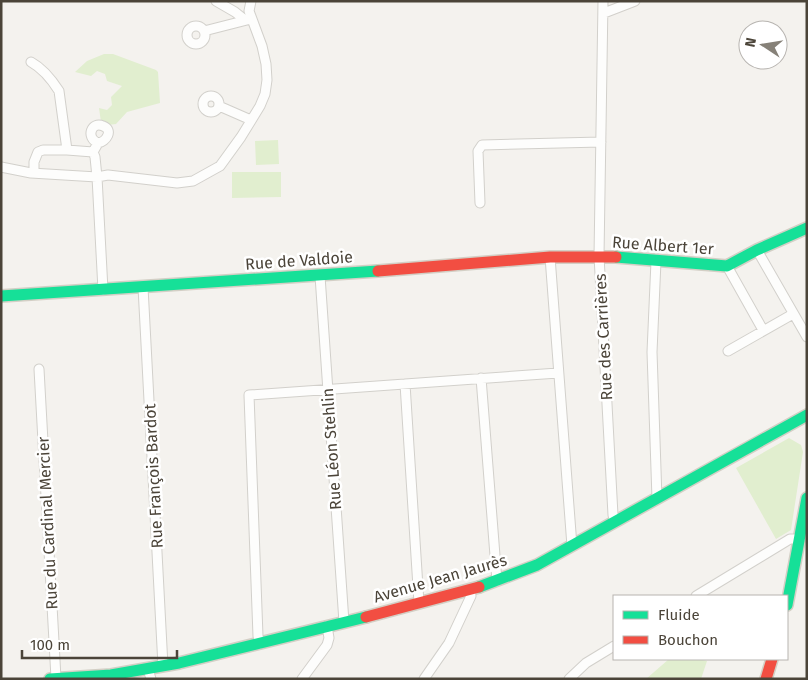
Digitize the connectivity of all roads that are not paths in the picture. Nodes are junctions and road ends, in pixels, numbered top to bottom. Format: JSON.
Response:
{"nodes":[{"id":1,"x":216,"y":1,"type":"edge"},
{"id":2,"x":251,"y":1,"type":"edge"},
{"id":3,"x":603,"y":1,"type":"edge"},
{"id":4,"x":635,"y":1,"type":"edge"},
{"id":5,"x":604,"y":13,"type":"junction"},
{"id":6,"x":248,"y":20,"type":"junction"},
{"id":7,"x":204,"y":31,"type":"dead end"},
{"id":8,"x":31,"y":62,"type":"dead end"},
{"id":9,"x":219,"y":106,"type":"dead end"},
{"id":10,"x":252,"y":120,"type":"junction"},
{"id":11,"x":601,"y":142,"type":"junction"},
{"id":12,"x":98,"y":143,"type":"dead end"},
{"id":13,"x":67,"y":150,"type":"junction"},
{"id":14,"x":93,"y":152,"type":"junction"},
{"id":15,"x":1,"y":167,"type":"edge"},
{"id":16,"x":34,"y":174,"type":"junction"},
{"id":17,"x":97,"y":177,"type":"junction"},
{"id":18,"x":480,"y":203,"type":"dead end"},
{"id":19,"x":807,"y":228,"type":"edge"},
{"id":20,"x":757,"y":250,"type":"junction"},
{"id":21,"x":599,"y":256,"type":"junction"},
{"id":22,"x":550,"y":257,"type":"junction"},
{"id":23,"x":656,"y":261,"type":"junction"},
{"id":24,"x":727,"y":266,"type":"junction"},
{"id":25,"x":320,"y":276,"type":"junction"},
{"id":26,"x":144,"y":287,"type":"junction"},
{"id":27,"x":103,"y":290,"type":"junction"},
{"id":28,"x":1,"y":296,"type":"edge"},
{"id":29,"x":793,"y":314,"type":"junction"},
{"id":30,"x":763,"y":330,"type":"junction"},
{"id":31,"x":807,"y":337,"type":"edge"},
{"id":32,"x":728,"y":351,"type":"dead end"},
{"id":33,"x":39,"y":369,"type":"dead end"},
{"id":34,"x":558,"y":373,"type":"junction"},
{"id":35,"x":481,"y":378,"type":"junction"},
{"id":36,"x":405,"y":384,"type":"junction"},
{"id":37,"x":326,"y":390,"type":"junction"},
{"id":38,"x":807,"y":415,"type":"edge"},
{"id":39,"x":807,"y":498,"type":"edge"},
{"id":40,"x":657,"y":499,"type":"junction"},
{"id":41,"x":615,"y":522,"type":"junction"},
{"id":42,"x":805,"y":524,"type":"edge"},
{"id":43,"x":800,"y":539,"type":"junction"},
{"id":44,"x":572,"y":546,"type":"junction"},
{"id":45,"x":497,"y":581,"type":"junction"},
{"id":46,"x":470,"y":590,"type":"junction"},
{"id":47,"x":698,"y":595,"type":"edge"},
{"id":48,"x":788,"y":600,"type":"edge"},
{"id":49,"x":419,"y":603,"type":"junction"},
{"id":50,"x":344,"y":622,"type":"junction"},
{"id":51,"x":327,"y":626,"type":"junction"},
{"id":52,"x":260,"y":644,"type":"junction"},
{"id":53,"x":613,"y":647,"type":"edge"},
{"id":54,"x":772,"y":660,"type":"edge"},
{"id":55,"x":163,"y":666,"type":"junction"},
{"id":56,"x":150,"y":674,"type":"edge"},
{"id":57,"x":110,"y":677,"type":"edge"},
{"id":58,"x":56,"y":678,"type":"edge"},
{"id":59,"x":50,"y":679,"type":"edge"},
{"id":60,"x":302,"y":679,"type":"edge"},
{"id":61,"x":424,"y":679,"type":"edge"},
{"id":62,"x":569,"y":679,"type":"edge"},
{"id":63,"x":766,"y":679,"type":"edge"}],
"edges":[{"from":1,"to":6,"type":"street"},
{"from":2,"to":6,"type":"street"},
{"from":3,"to":5,"type":"street","name":"Rue des Carrières"},
{"from":4,"to":5,"type":"street"},
{"from":5,"to":11,"type":"street","name":"Rue des Carrières"},
{"from":6,"to":7,"type":"street"},
{"from":6,"to":10,"type":"street"},
{"from":8,"to":13,"type":"street"},
{"from":9,"to":10,"type":"street"},
{"from":10,"to":17,"type":"street"},
{"from":11,"to":18,"type":"street"},
{"from":11,"to":21,"type":"street","name":"Rue des Carrières"},
{"from":12,"to":14,"type":"street"},
{"from":13,"to":14,"type":"street"},
{"from":13,"to":16,"type":"street"},
{"from":14,"to":17,"type":"street"},
{"from":15,"to":16,"type":"street"},
{"from":16,"to":17,"type":"street"},
{"from":17,"to":27,"type":"street"},
{"from":19,"to":20,"type":"main road","name":"Rue Albert 1er"},
{"from":20,"to":24,"type":"main road","name":"Rue Albert 1er"},
{"from":20,"to":29,"type":"street"},
{"from":21,"to":22,"type":"main road","name":"Rue de Valdoie"},
{"from":21,"to":23,"type":"main road","name":"Rue Albert 1er"},
{"from":21,"to":41,"type":"street","name":"Rue des Carrières"},
{"from":22,"to":25,"type":"main road","name":"Rue de Valdoie"},
{"from":22,"to":34,"type":"street"},
{"from":23,"to":24,"type":"main road","name":"Rue Albert 1er"},
{"from":23,"to":40,"type":"street"},
{"from":24,"to":30,"type":"street"},
{"from":25,"to":26,"type":"main road","name":"Rue de Valdoie"},
{"from":25,"to":37,"type":"street","name":"Rue Léon Stehlin"},
{"from":26,"to":27,"type":"main road","name":"Rue de Valdoie"},
{"from":26,"to":55,"type":"street","name":"Rue François Bardot"},
{"from":27,"to":28,"type":"main road","name":"Rue de Valdoie"},
{"from":29,"to":30,"type":"street"},
{"from":29,"to":31,"type":"street"},
{"from":30,"to":32,"type":"street"},
{"from":33,"to":58,"type":"street","name":"Rue du Cardinal Mercier"},
{"from":34,"to":35,"type":"street"},
{"from":34,"to":44,"type":"street"},
{"from":35,"to":36,"type":"street"},
{"from":35,"to":45,"type":"street"},
{"from":36,"to":37,"type":"street"},
{"from":36,"to":49,"type":"street"},
{"from":37,"to":50,"type":"street","name":"Rue Léon Stehlin"},
{"from":37,"to":52,"type":"street"},
{"from":38,"to":40,"type":"main road","name":"Avenue Jean Jaurès"},
{"from":39,"to":42,"type":"main road"},
{"from":40,"to":41,"type":"main road","name":"Avenue Jean Jaurès"},
{"from":41,"to":44,"type":"main road","name":"Avenue Jean Jaurès"},
{"from":42,"to":43,"type":"main road"},
{"from":43,"to":47,"type":"street"},
{"from":43,"to":48,"type":"main road"},
{"from":44,"to":45,"type":"main road","name":"Avenue Jean Jaurès"},
{"from":45,"to":46,"type":"main road","name":"Avenue Jean Jaurès"},
{"from":46,"to":49,"type":"main road","name":"Avenue Jean Jaurès"},
{"from":46,"to":61,"type":"street"},
{"from":49,"to":50,"type":"main road","name":"Avenue Jean Jaurès"},
{"from":50,"to":51,"type":"main road","name":"Avenue Jean Jaurès"},
{"from":51,"to":52,"type":"main road","name":"Avenue Jean Jaurès"},
{"from":51,"to":60,"type":"street"},
{"from":52,"to":55,"type":"main road","name":"Avenue Jean Jaurès"},
{"from":53,"to":62,"type":"street"},
{"from":54,"to":63,"type":"main road"},
{"from":55,"to":56,"type":"main road","name":"Avenue Jean Jaurès"},
{"from":56,"to":57,"type":"main road","name":"Avenue Jean Jaurès"},
{"from":57,"to":58,"type":"main road","name":"Avenue Jean Jaurès"},
{"from":58,"to":59,"type":"main road","name":"Avenue Jean Jaurès"}]}
